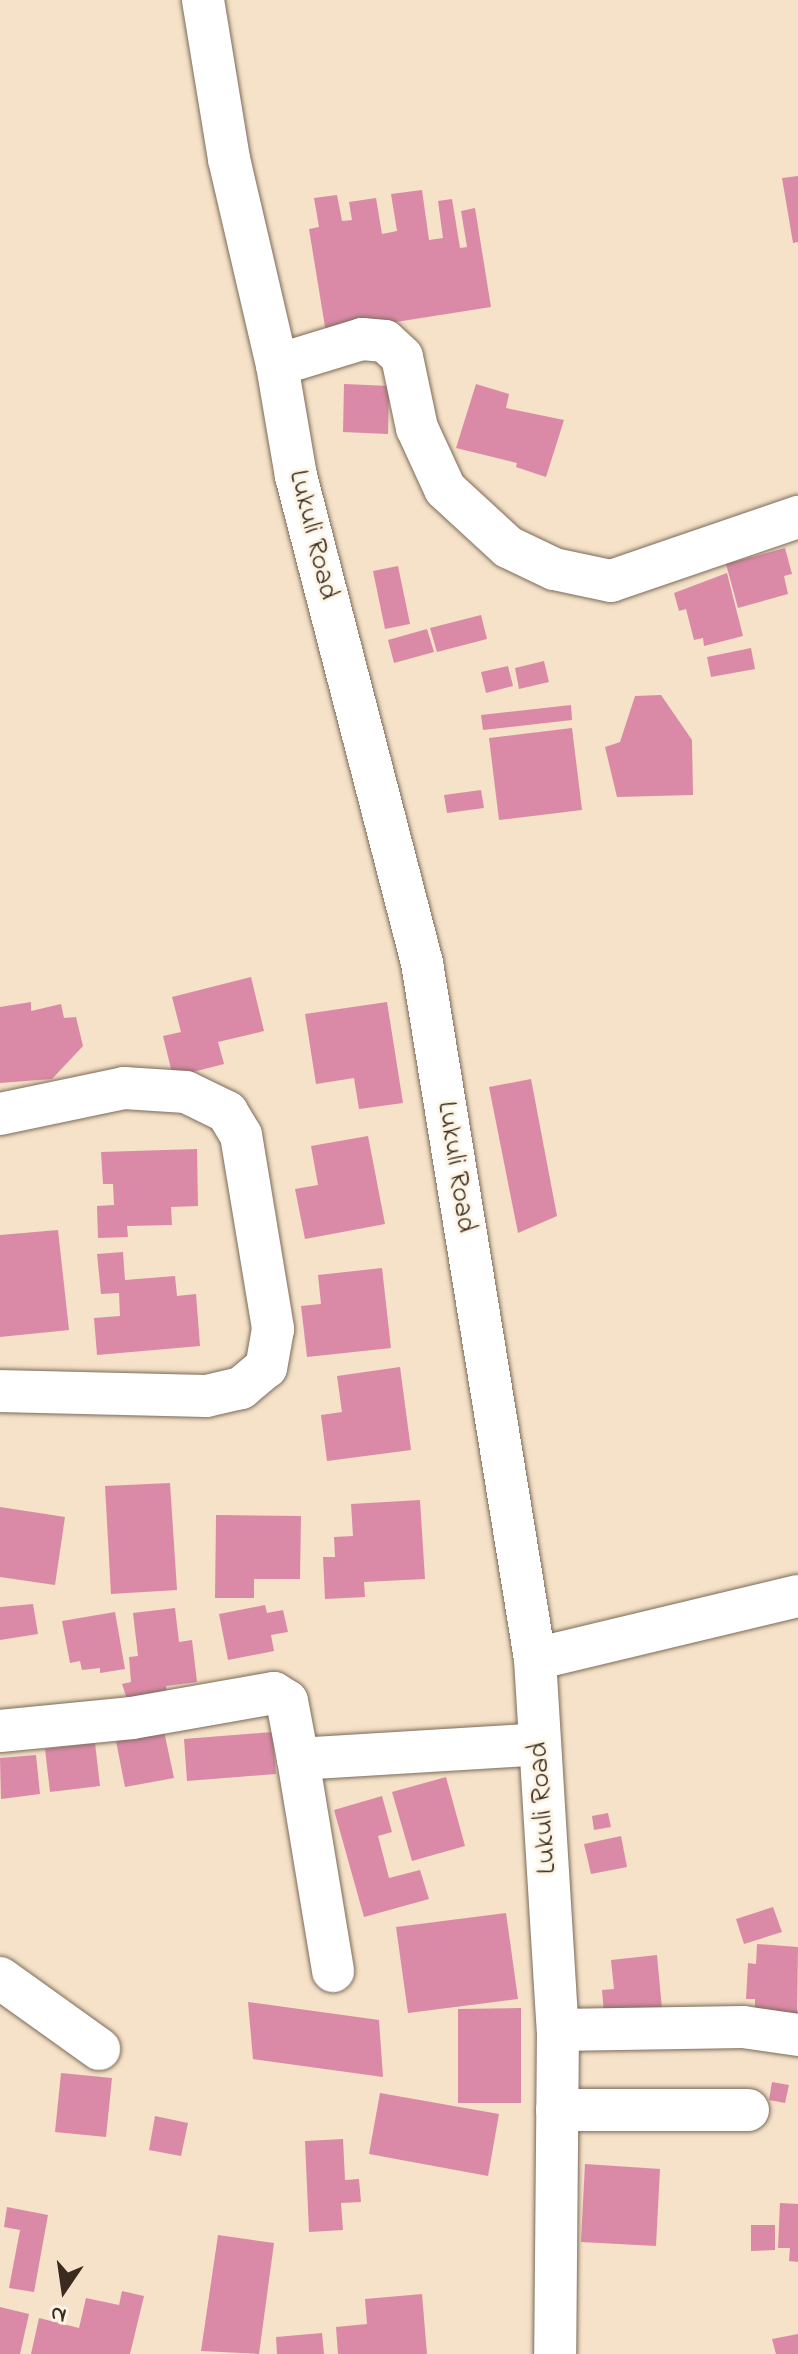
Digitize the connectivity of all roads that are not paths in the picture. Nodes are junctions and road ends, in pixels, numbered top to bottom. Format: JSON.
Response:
{"nodes":[{"id":1,"x":203,"y":0,"type":"edge"},
{"id":2,"x":277,"y":365,"type":"junction"},
{"id":3,"x":798,"y":517,"type":"edge"},
{"id":4,"x":0,"y":1114,"type":"edge"},
{"id":5,"x":0,"y":1391,"type":"edge"},
{"id":6,"x":798,"y":1596,"type":"edge"},
{"id":7,"x":535,"y":1659,"type":"junction"},
{"id":8,"x":0,"y":1731,"type":"edge"},
{"id":9,"x":540,"y":1744,"type":"junction"},
{"id":10,"x":298,"y":1759,"type":"junction"},
{"id":11,"x":333,"y":1971,"type":"dead end"},
{"id":12,"x":0,"y":1978,"type":"edge"},
{"id":13,"x":558,"y":2030,"type":"junction"},
{"id":14,"x":798,"y":2035,"type":"edge"},
{"id":15,"x":99,"y":2049,"type":"dead end"},
{"id":16,"x":557,"y":2110,"type":"junction"},
{"id":17,"x":748,"y":2110,"type":"dead end"},
{"id":18,"x":555,"y":2354,"type":"edge"}],
"edges":[{"from":1,"to":2,"type":"street","name":"Lukuli Road"},
{"from":2,"to":3,"type":"street"},
{"from":2,"to":7,"type":"street","name":"Lukuli Road"},
{"from":4,"to":5,"type":"street"},
{"from":6,"to":7,"type":"street"},
{"from":7,"to":9,"type":"street","name":"Lukuli Road"},
{"from":8,"to":10,"type":"street"},
{"from":9,"to":10,"type":"street"},
{"from":9,"to":13,"type":"street","name":"Lukuli Road"},
{"from":10,"to":11,"type":"street"},
{"from":12,"to":15,"type":"street"},
{"from":13,"to":14,"type":"street"},
{"from":13,"to":16,"type":"street","name":"Lukuli Road"},
{"from":16,"to":17,"type":"street"},
{"from":16,"to":18,"type":"street","name":"Lukuli Road"}]}
